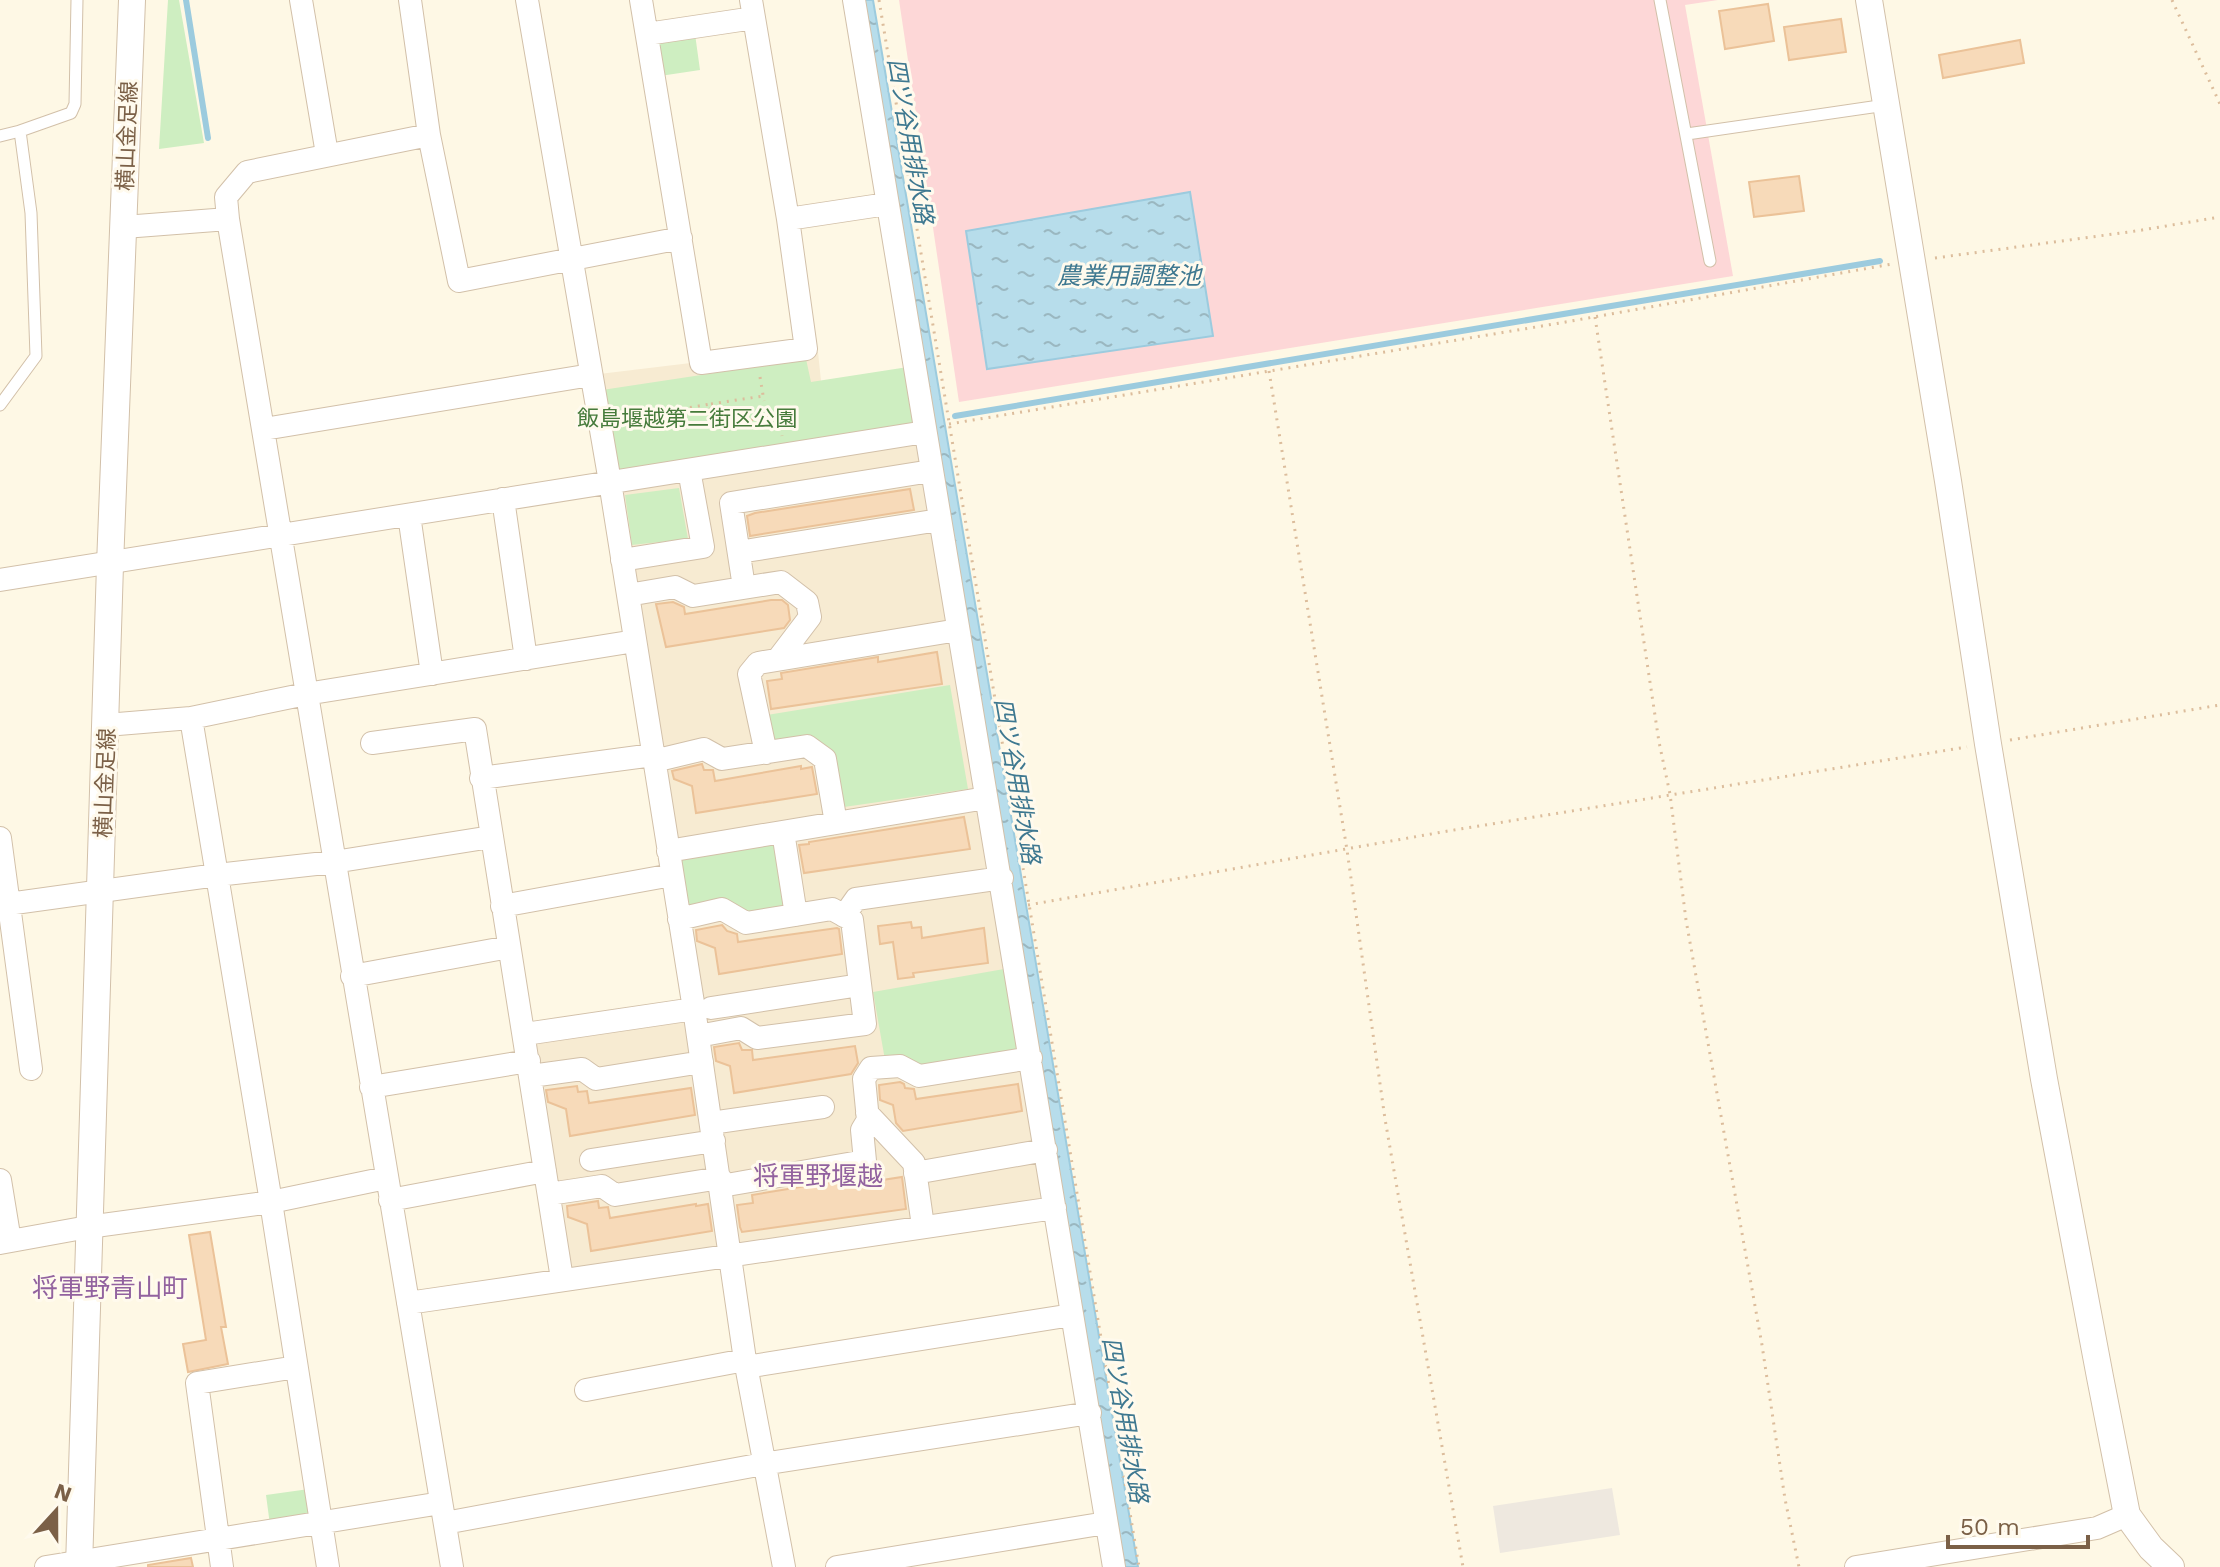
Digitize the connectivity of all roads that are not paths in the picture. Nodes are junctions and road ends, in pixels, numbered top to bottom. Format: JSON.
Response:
{"nodes":[{"id":1,"x":77,"y":0,"type":"edge"},
{"id":2,"x":132,"y":0,"type":"edge"},
{"id":3,"x":301,"y":0,"type":"edge"},
{"id":4,"x":410,"y":0,"type":"edge"},
{"id":5,"x":527,"y":0,"type":"edge"},
{"id":6,"x":641,"y":0,"type":"edge"},
{"id":7,"x":854,"y":0,"type":"edge"},
{"id":8,"x":1660,"y":0,"type":"edge"},
{"id":9,"x":1869,"y":0,"type":"edge"},
{"id":10,"x":752,"y":9,"type":"edge"},
{"id":11,"x":647,"y":34,"type":"junction"},
{"id":12,"x":1886,"y":105,"type":"junction"},
{"id":13,"x":20,"y":131,"type":"junction"},
{"id":14,"x":1687,"y":134,"type":"junction"},
{"id":15,"x":429,"y":135,"type":"junction"},
{"id":16,"x":0,"y":136,"type":"edge"},
{"id":17,"x":327,"y":154,"type":"junction"},
{"id":18,"x":887,"y":204,"type":"junction"},
{"id":19,"x":228,"y":219,"type":"junction"},
{"id":20,"x":788,"y":219,"type":"junction"},
{"id":21,"x":124,"y":227,"type":"junction"},
{"id":22,"x":681,"y":238,"type":"junction"},
{"id":23,"x":571,"y":257,"type":"junction"},
{"id":24,"x":1710,"y":261,"type":"dead end"},
{"id":25,"x":591,"y":375,"type":"junction"},
{"id":26,"x":0,"y":405,"type":"edge"},
{"id":27,"x":264,"y":429,"type":"junction"},
{"id":28,"x":925,"y":432,"type":"junction"},
{"id":29,"x":805,"y":451,"type":"junction"},
{"id":30,"x":689,"y":470,"type":"junction"},
{"id":31,"x":931,"y":471,"type":"junction"},
{"id":32,"x":610,"y":482,"type":"junction"},
{"id":33,"x":813,"y":490,"type":"junction"},
{"id":34,"x":503,"y":499,"type":"junction"},
{"id":35,"x":409,"y":515,"type":"junction"},
{"id":36,"x":939,"y":520,"type":"junction"},
{"id":37,"x":281,"y":534,"type":"junction"},
{"id":38,"x":739,"y":552,"type":"junction"},
{"id":39,"x":622,"y":560,"type":"junction"},
{"id":40,"x":110,"y":565,"type":"junction"},
{"id":41,"x":0,"y":580,"type":"edge"},
{"id":42,"x":744,"y":587,"type":"junction"},
{"id":43,"x":628,"y":595,"type":"junction"},
{"id":44,"x":958,"y":630,"type":"junction"},
{"id":45,"x":635,"y":641,"type":"junction"},
{"id":46,"x":526,"y":659,"type":"junction"},
{"id":47,"x":778,"y":659,"type":"junction"},
{"id":48,"x":432,"y":674,"type":"junction"},
{"id":49,"x":306,"y":694,"type":"junction"},
{"id":50,"x":191,"y":718,"type":"junction"},
{"id":51,"x":106,"y":725,"type":"junction"},
{"id":52,"x":372,"y":743,"type":"dead end"},
{"id":53,"x":766,"y":753,"type":"junction"},
{"id":54,"x":654,"y":758,"type":"junction"},
{"id":55,"x":481,"y":778,"type":"junction"},
{"id":56,"x":986,"y":798,"type":"junction"},
{"id":57,"x":836,"y":823,"type":"junction"},
{"id":58,"x":783,"y":832,"type":"junction"},
{"id":59,"x":491,"y":837,"type":"junction"},
{"id":60,"x":0,"y":838,"type":"edge"},
{"id":61,"x":668,"y":851,"type":"junction"},
{"id":62,"x":334,"y":862,"type":"junction"},
{"id":63,"x":217,"y":875,"type":"junction"},
{"id":64,"x":672,"y":875,"type":"junction"},
{"id":65,"x":1002,"y":878,"type":"junction"},
{"id":66,"x":101,"y":890,"type":"junction"},
{"id":67,"x":5,"y":905,"type":"edge"},
{"id":68,"x":502,"y":906,"type":"junction"},
{"id":69,"x":796,"y":915,"type":"junction"},
{"id":70,"x":844,"y":916,"type":"junction"},
{"id":71,"x":679,"y":919,"type":"junction"},
{"id":72,"x":509,"y":947,"type":"junction"},
{"id":73,"x":352,"y":976,"type":"junction"},
{"id":74,"x":860,"y":985,"type":"junction"},
{"id":75,"x":702,"y":1008,"type":"junction"},
{"id":76,"x":525,"y":1034,"type":"junction"},
{"id":77,"x":698,"y":1036,"type":"junction"},
{"id":78,"x":1031,"y":1058,"type":"junction"},
{"id":79,"x":702,"y":1062,"type":"junction"},
{"id":80,"x":31,"y":1069,"type":"dead end"},
{"id":81,"x":530,"y":1069,"type":"junction"},
{"id":82,"x":371,"y":1087,"type":"junction"},
{"id":83,"x":823,"y":1107,"type":"dead end"},
{"id":84,"x":867,"y":1113,"type":"junction"},
{"id":85,"x":713,"y":1132,"type":"junction"},
{"id":86,"x":1046,"y":1150,"type":"junction"},
{"id":87,"x":591,"y":1160,"type":"dead end"},
{"id":88,"x":865,"y":1161,"type":"junction"},
{"id":89,"x":911,"y":1164,"type":"junction"},
{"id":90,"x":545,"y":1171,"type":"junction"},
{"id":91,"x":0,"y":1180,"type":"edge"},
{"id":92,"x":720,"y":1182,"type":"junction"},
{"id":93,"x":388,"y":1189,"type":"junction"},
{"id":94,"x":549,"y":1194,"type":"junction"},
{"id":95,"x":271,"y":1202,"type":"junction"},
{"id":96,"x":1055,"y":1208,"type":"junction"},
{"id":97,"x":923,"y":1226,"type":"junction"},
{"id":98,"x":88,"y":1227,"type":"junction"},
{"id":99,"x":5,"y":1242,"type":"edge"},
{"id":100,"x":730,"y":1256,"type":"junction"},
{"id":101,"x":562,"y":1279,"type":"junction"},
{"id":102,"x":408,"y":1303,"type":"junction"},
{"id":103,"x":1072,"y":1315,"type":"junction"},
{"id":104,"x":745,"y":1364,"type":"junction"},
{"id":105,"x":296,"y":1367,"type":"junction"},
{"id":106,"x":586,"y":1390,"type":"dead end"},
{"id":107,"x":1090,"y":1413,"type":"junction"},
{"id":108,"x":763,"y":1464,"type":"junction"},
{"id":109,"x":443,"y":1513,"type":"junction"},
{"id":110,"x":2127,"y":1515,"type":"junction"},
{"id":111,"x":320,"y":1522,"type":"junction"},
{"id":112,"x":1106,"y":1523,"type":"junction"},
{"id":113,"x":217,"y":1538,"type":"junction"},
{"id":114,"x":156,"y":1558,"type":"edge"},
{"id":115,"x":79,"y":1564,"type":"edge"},
{"id":116,"x":46,"y":1567,"type":"edge"},
{"id":117,"x":222,"y":1567,"type":"edge"},
{"id":118,"x":328,"y":1567,"type":"edge"},
{"id":119,"x":452,"y":1567,"type":"edge"},
{"id":120,"x":784,"y":1567,"type":"edge"},
{"id":121,"x":837,"y":1567,"type":"edge"},
{"id":122,"x":1114,"y":1567,"type":"edge"},
{"id":123,"x":1856,"y":1567,"type":"edge"},
{"id":124,"x":2171,"y":1567,"type":"edge"}],
"edges":[{"from":1,"to":13,"type":"lane"},
{"from":2,"to":21,"type":"street","name":"横山金足線"},
{"from":3,"to":17,"type":"street"},
{"from":4,"to":15,"type":"street"},
{"from":5,"to":23,"type":"street"},
{"from":6,"to":11,"type":"street"},
{"from":7,"to":18,"type":"street"},
{"from":8,"to":14,"type":"lane"},
{"from":9,"to":12,"type":"street"},
{"from":10,"to":11,"type":"street"},
{"from":10,"to":20,"type":"street"},
{"from":11,"to":22,"type":"street"},
{"from":12,"to":14,"type":"lane"},
{"from":12,"to":110,"type":"street"},
{"from":13,"to":16,"type":"lane"},
{"from":13,"to":26,"type":"lane"},
{"from":14,"to":24,"type":"lane"},
{"from":15,"to":17,"type":"street"},
{"from":15,"to":23,"type":"street"},
{"from":17,"to":19,"type":"street"},
{"from":18,"to":20,"type":"street"},
{"from":18,"to":28,"type":"street"},
{"from":19,"to":21,"type":"street"},
{"from":19,"to":27,"type":"street"},
{"from":20,"to":22,"type":"street"},
{"from":21,"to":40,"type":"street","name":"横山金足線"},
{"from":22,"to":23,"type":"street"},
{"from":23,"to":25,"type":"street"},
{"from":25,"to":27,"type":"street"},
{"from":25,"to":32,"type":"street"},
{"from":27,"to":37,"type":"street"},
{"from":28,"to":29,"type":"street"},
{"from":28,"to":31,"type":"street"},
{"from":29,"to":30,"type":"street"},
{"from":29,"to":33,"type":"street"},
{"from":30,"to":32,"type":"street"},
{"from":30,"to":39,"type":"street"},
{"from":31,"to":33,"type":"street"},
{"from":31,"to":36,"type":"street"},
{"from":32,"to":34,"type":"street"},
{"from":32,"to":39,"type":"street"},
{"from":33,"to":38,"type":"street"},
{"from":34,"to":35,"type":"street"},
{"from":34,"to":46,"type":"street"},
{"from":35,"to":37,"type":"street"},
{"from":35,"to":48,"type":"street"},
{"from":36,"to":38,"type":"street"},
{"from":36,"to":44,"type":"street"},
{"from":37,"to":40,"type":"street"},
{"from":37,"to":49,"type":"street"},
{"from":38,"to":42,"type":"street"},
{"from":39,"to":43,"type":"street"},
{"from":40,"to":41,"type":"street"},
{"from":40,"to":51,"type":"street","name":"横山金足線"},
{"from":42,"to":43,"type":"street"},
{"from":42,"to":47,"type":"street"},
{"from":43,"to":45,"type":"street"},
{"from":44,"to":47,"type":"street"},
{"from":44,"to":56,"type":"street"},
{"from":45,"to":46,"type":"street"},
{"from":45,"to":54,"type":"street"},
{"from":46,"to":48,"type":"street"},
{"from":47,"to":53,"type":"street"},
{"from":48,"to":49,"type":"street"},
{"from":49,"to":50,"type":"street"},
{"from":49,"to":62,"type":"street"},
{"from":50,"to":51,"type":"street"},
{"from":50,"to":63,"type":"street"},
{"from":51,"to":66,"type":"street","name":"横山金足線"},
{"from":52,"to":55,"type":"street"},
{"from":53,"to":54,"type":"street"},
{"from":53,"to":57,"type":"street"},
{"from":54,"to":55,"type":"street"},
{"from":54,"to":61,"type":"street"},
{"from":55,"to":59,"type":"street"},
{"from":56,"to":57,"type":"street"},
{"from":56,"to":65,"type":"street"},
{"from":57,"to":58,"type":"street"},
{"from":58,"to":61,"type":"street"},
{"from":58,"to":69,"type":"street"},
{"from":59,"to":62,"type":"street"},
{"from":59,"to":68,"type":"street"},
{"from":60,"to":67,"type":"street"},
{"from":61,"to":64,"type":"street"},
{"from":62,"to":63,"type":"street"},
{"from":62,"to":73,"type":"street"},
{"from":63,"to":66,"type":"street"},
{"from":63,"to":95,"type":"street"},
{"from":64,"to":68,"type":"street"},
{"from":64,"to":71,"type":"street"},
{"from":65,"to":70,"type":"street"},
{"from":65,"to":78,"type":"street"},
{"from":66,"to":67,"type":"street"},
{"from":66,"to":98,"type":"street","name":"横山金足線"},
{"from":67,"to":80,"type":"street"},
{"from":68,"to":72,"type":"street"},
{"from":69,"to":70,"type":"street"},
{"from":69,"to":71,"type":"street"},
{"from":70,"to":74,"type":"street"},
{"from":71,"to":75,"type":"street"},
{"from":72,"to":73,"type":"street"},
{"from":72,"to":76,"type":"street"},
{"from":73,"to":82,"type":"street"},
{"from":74,"to":75,"type":"street"},
{"from":74,"to":77,"type":"street"},
{"from":75,"to":76,"type":"street"},
{"from":75,"to":77,"type":"street"},
{"from":76,"to":81,"type":"street"},
{"from":77,"to":79,"type":"street"},
{"from":78,"to":84,"type":"street"},
{"from":78,"to":86,"type":"street"},
{"from":79,"to":81,"type":"street"},
{"from":79,"to":85,"type":"street"},
{"from":81,"to":82,"type":"street"},
{"from":81,"to":90,"type":"street"},
{"from":82,"to":93,"type":"street"},
{"from":83,"to":85,"type":"street"},
{"from":84,"to":88,"type":"street"},
{"from":84,"to":89,"type":"street"},
{"from":85,"to":87,"type":"street"},
{"from":85,"to":92,"type":"street"},
{"from":86,"to":89,"type":"street"},
{"from":86,"to":96,"type":"street"},
{"from":88,"to":89,"type":"street"},
{"from":88,"to":92,"type":"street"},
{"from":89,"to":97,"type":"street"},
{"from":90,"to":93,"type":"street"},
{"from":90,"to":94,"type":"street"},
{"from":91,"to":99,"type":"street"},
{"from":92,"to":94,"type":"street"},
{"from":92,"to":100,"type":"street"},
{"from":93,"to":95,"type":"street"},
{"from":93,"to":102,"type":"street"},
{"from":94,"to":101,"type":"street"},
{"from":95,"to":98,"type":"street"},
{"from":95,"to":105,"type":"street"},
{"from":96,"to":97,"type":"street"},
{"from":96,"to":103,"type":"street"},
{"from":97,"to":100,"type":"street"},
{"from":98,"to":99,"type":"street"},
{"from":98,"to":115,"type":"street","name":"横山金足線"},
{"from":100,"to":101,"type":"street"},
{"from":100,"to":104,"type":"street"},
{"from":101,"to":102,"type":"street"},
{"from":102,"to":109,"type":"street"},
{"from":103,"to":104,"type":"street"},
{"from":103,"to":107,"type":"street"},
{"from":104,"to":106,"type":"street"},
{"from":104,"to":108,"type":"street"},
{"from":105,"to":111,"type":"street"},
{"from":105,"to":113,"type":"street"},
{"from":107,"to":108,"type":"street"},
{"from":107,"to":112,"type":"street"},
{"from":108,"to":109,"type":"street"},
{"from":108,"to":120,"type":"street"},
{"from":109,"to":111,"type":"street"},
{"from":109,"to":119,"type":"street"},
{"from":110,"to":123,"type":"street"},
{"from":110,"to":124,"type":"street"},
{"from":111,"to":113,"type":"street"},
{"from":111,"to":118,"type":"street"},
{"from":112,"to":121,"type":"street"},
{"from":112,"to":122,"type":"street"},
{"from":113,"to":114,"type":"street"},
{"from":113,"to":117,"type":"street"},
{"from":114,"to":115,"type":"street"},
{"from":115,"to":116,"type":"street"}]}
